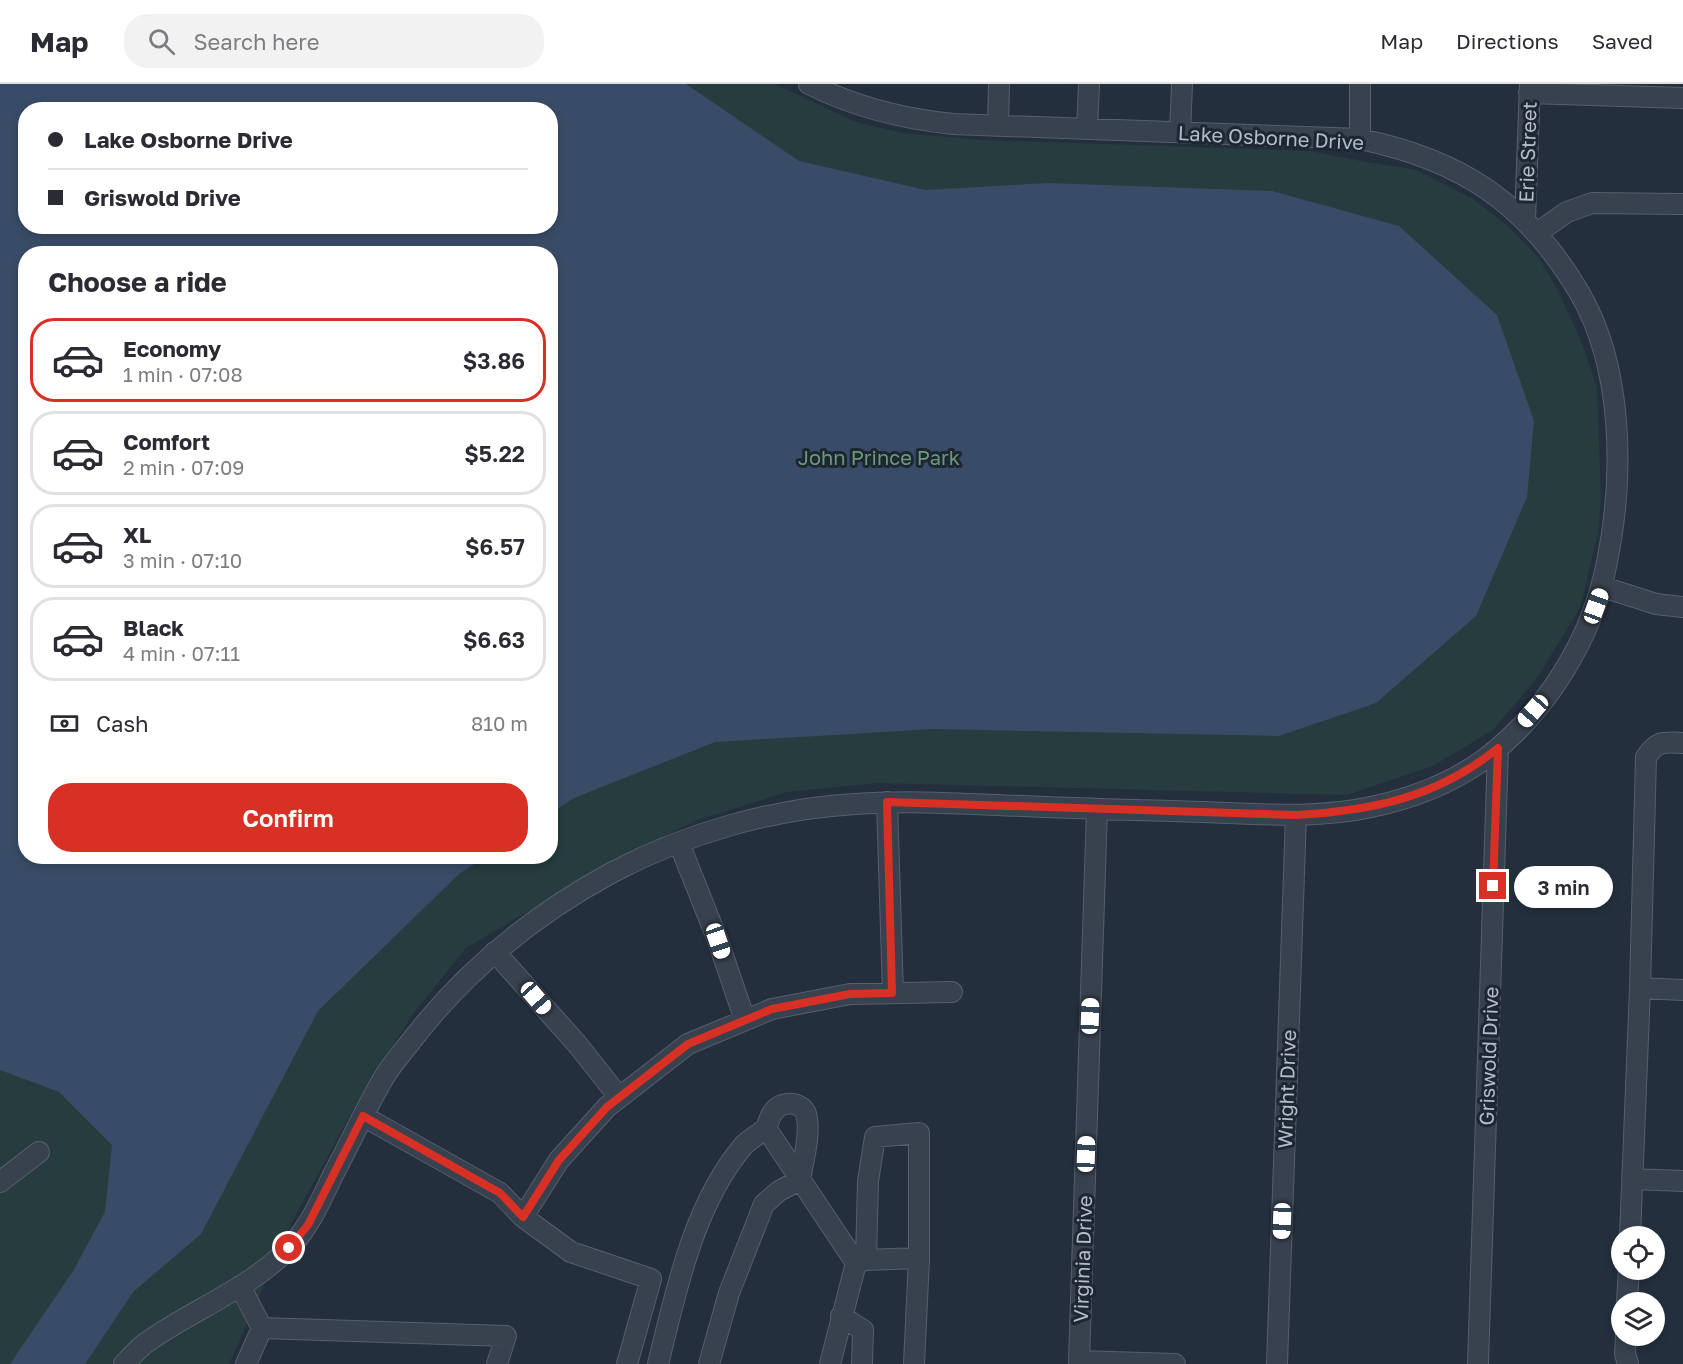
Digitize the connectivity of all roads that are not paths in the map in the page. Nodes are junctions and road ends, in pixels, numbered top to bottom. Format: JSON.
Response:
{"nodes":[{"id":1,"x":809,"y":84,"type":"edge"},
{"id":2,"x":999,"y":84,"type":"edge"},
{"id":3,"x":1089,"y":84,"type":"edge"},
{"id":4,"x":1182,"y":84,"type":"edge"},
{"id":5,"x":1360,"y":84,"type":"edge"},
{"id":6,"x":1530,"y":88,"type":"edge"},
{"id":7,"x":1683,"y":98,"type":"edge"},
{"id":8,"x":998,"y":125,"type":"junction"},
{"id":9,"x":1087,"y":129,"type":"junction"},
{"id":10,"x":1180,"y":132,"type":"junction"},
{"id":11,"x":1360,"y":139,"type":"junction"},
{"id":12,"x":1683,"y":204,"type":"edge"},
{"id":13,"x":1531,"y":227,"type":"junction"},
{"id":14,"x":1602,"y":587,"type":"junction"},
{"id":15,"x":1683,"y":607,"type":"edge"},
{"id":16,"x":1683,"y":743,"type":"edge"},
{"id":17,"x":1498,"y":748,"type":"junction"},
{"id":18,"x":887,"y":802,"type":"junction"},
{"id":19,"x":1097,"y":809,"type":"junction"},
{"id":20,"x":1296,"y":815,"type":"junction"},
{"id":21,"x":679,"y":843,"type":"junction"},
{"id":22,"x":495,"y":951,"type":"junction"},
{"id":23,"x":1640,"y":988,"type":"junction"},
{"id":24,"x":1683,"y":990,"type":"edge"},
{"id":25,"x":952,"y":992,"type":"dead end"},
{"id":26,"x":892,"y":993,"type":"junction"},
{"id":27,"x":745,"y":1020,"type":"junction"},
{"id":28,"x":620,"y":1097,"type":"junction"},
{"id":29,"x":363,"y":1116,"type":"junction"},
{"id":30,"x":766,"y":1128,"type":"junction"},
{"id":31,"x":39,"y":1152,"type":"dead end"},
{"id":32,"x":1632,"y":1179,"type":"junction"},
{"id":33,"x":800,"y":1180,"type":"junction"},
{"id":34,"x":1683,"y":1181,"type":"edge"},
{"id":35,"x":0,"y":1182,"type":"edge"},
{"id":36,"x":523,"y":1217,"type":"junction"},
{"id":37,"x":1630,"y":1226,"type":"edge"},
{"id":38,"x":919,"y":1258,"type":"junction"},
{"id":39,"x":861,"y":1262,"type":"junction"},
{"id":40,"x":240,"y":1286,"type":"junction"},
{"id":41,"x":640,"y":1316,"type":"junction"},
{"id":42,"x":841,"y":1316,"type":"junction"},
{"id":43,"x":262,"y":1328,"type":"junction"},
{"id":44,"x":1625,"y":1346,"type":"edge"},
{"id":45,"x":123,"y":1364,"type":"edge"},
{"id":46,"x":246,"y":1364,"type":"edge"},
{"id":47,"x":497,"y":1364,"type":"edge"},
{"id":48,"x":616,"y":1364,"type":"edge"},
{"id":49,"x":627,"y":1364,"type":"edge"},
{"id":50,"x":658,"y":1364,"type":"edge"},
{"id":51,"x":709,"y":1364,"type":"edge"},
{"id":52,"x":830,"y":1364,"type":"edge"},
{"id":53,"x":862,"y":1364,"type":"edge"},
{"id":54,"x":914,"y":1364,"type":"edge"},
{"id":55,"x":1175,"y":1364,"type":"edge"},
{"id":56,"x":1277,"y":1364,"type":"edge"},
{"id":57,"x":1478,"y":1364,"type":"edge"},
{"id":58,"x":1628,"y":1364,"type":"edge"}],
"edges":[{"from":1,"to":8,"type":"street","name":"Lake Osborne Drive"},
{"from":2,"to":8,"type":"street"},
{"from":3,"to":9,"type":"street"},
{"from":4,"to":10,"type":"street"},
{"from":5,"to":11,"type":"street"},
{"from":6,"to":7,"type":"street"},
{"from":6,"to":13,"type":"street","name":"Erie Street"},
{"from":8,"to":9,"type":"street","name":"Lake Osborne Drive"},
{"from":9,"to":10,"type":"street","name":"Lake Osborne Drive"},
{"from":10,"to":11,"type":"street","name":"Lake Osborne Drive"},
{"from":11,"to":13,"type":"street","name":"Lake Osborne Drive"},
{"from":12,"to":13,"type":"street"},
{"from":13,"to":14,"type":"street","name":"Lake Osborne Drive"},
{"from":14,"to":15,"type":"street"},
{"from":14,"to":17,"type":"street","name":"Lake Osborne Drive"},
{"from":16,"to":23,"type":"street"},
{"from":17,"to":20,"type":"street","name":"Lake Osborne Drive"},
{"from":17,"to":57,"type":"street","name":"Griswold Drive"},
{"from":18,"to":19,"type":"street","name":"Lake Osborne Drive"},
{"from":18,"to":21,"type":"street","name":"Lake Osborne Drive"},
{"from":18,"to":26,"type":"street"},
{"from":19,"to":20,"type":"street","name":"Lake Osborne Drive"},
{"from":19,"to":55,"type":"street","name":"Virginia Drive"},
{"from":20,"to":56,"type":"street","name":"Wright Drive"},
{"from":21,"to":22,"type":"street","name":"Lake Osborne Drive"},
{"from":21,"to":27,"type":"street"},
{"from":22,"to":28,"type":"street"},
{"from":22,"to":29,"type":"street","name":"Lake Osborne Drive"},
{"from":23,"to":24,"type":"street"},
{"from":23,"to":32,"type":"street"},
{"from":25,"to":26,"type":"street"},
{"from":26,"to":27,"type":"street"},
{"from":27,"to":28,"type":"street"},
{"from":28,"to":36,"type":"street"},
{"from":29,"to":36,"type":"street"},
{"from":29,"to":40,"type":"street","name":"Lake Osborne Drive"},
{"from":30,"to":33,"type":"street"},
{"from":30,"to":33,"type":"street"},
{"from":30,"to":50,"type":"street"},
{"from":31,"to":35,"type":"street"},
{"from":32,"to":34,"type":"street"},
{"from":32,"to":37,"type":"street"},
{"from":33,"to":39,"type":"street"},
{"from":33,"to":51,"type":"street"},
{"from":36,"to":41,"type":"street"},
{"from":38,"to":39,"type":"street"},
{"from":38,"to":39,"type":"street"},
{"from":38,"to":54,"type":"street"},
{"from":39,"to":42,"type":"street"},
{"from":40,"to":43,"type":"street"},
{"from":40,"to":45,"type":"street","name":"Lake Osborne Drive"},
{"from":41,"to":48,"type":"street"},
{"from":41,"to":49,"type":"street"},
{"from":42,"to":52,"type":"street"},
{"from":42,"to":53,"type":"street"},
{"from":43,"to":46,"type":"street"},
{"from":43,"to":47,"type":"street"},
{"from":44,"to":58,"type":"street"}]}
